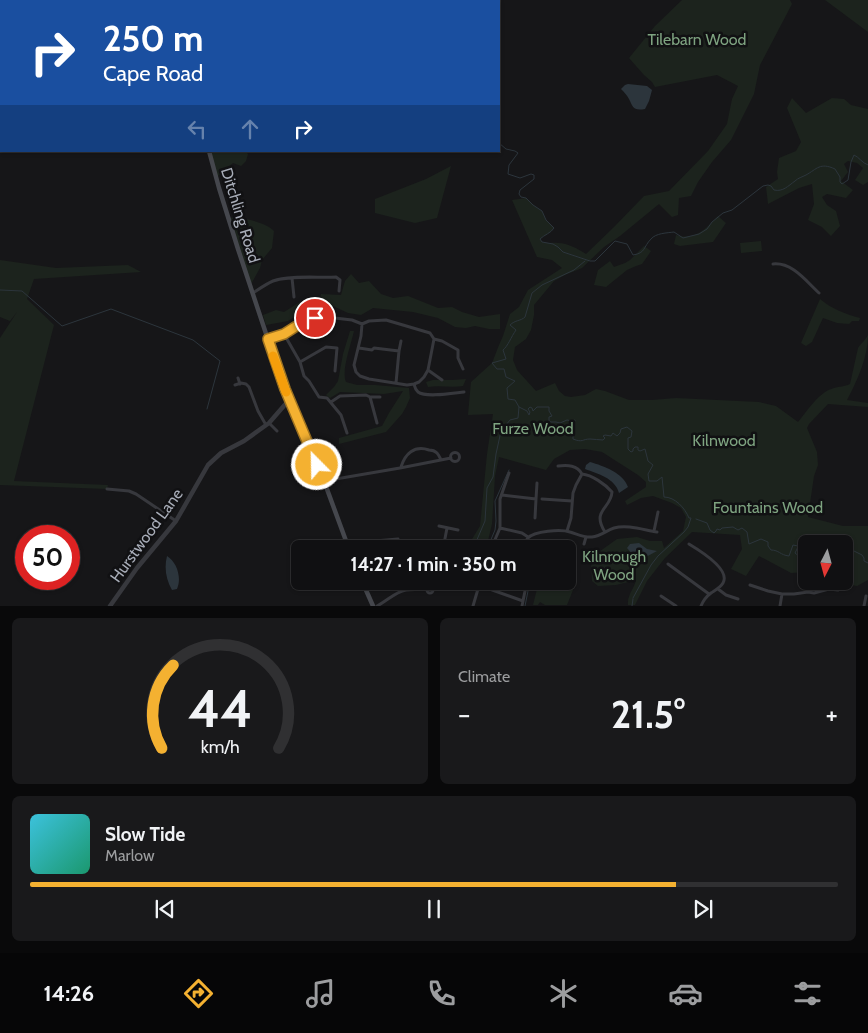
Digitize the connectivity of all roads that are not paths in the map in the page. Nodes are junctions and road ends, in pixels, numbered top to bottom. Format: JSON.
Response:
{"nodes":[{"id":1,"x":209,"y":152,"type":"edge"},
{"id":2,"x":773,"y":264,"type":"dead end"},
{"id":3,"x":292,"y":278,"type":"junction"},
{"id":4,"x":339,"y":291,"type":"dead end"},
{"id":5,"x":252,"y":293,"type":"junction"},
{"id":6,"x":819,"y":293,"type":"dead end"},
{"id":7,"x":294,"y":297,"type":"dead end"},
{"id":8,"x":362,"y":324,"type":"junction"},
{"id":9,"x":284,"y":334,"type":"junction"},
{"id":10,"x":434,"y":338,"type":"junction"},
{"id":11,"x":268,"y":339,"type":"junction"},
{"id":12,"x":400,"y":341,"type":"dead end"},
{"id":13,"x":359,"y":348,"type":"junction"},
{"id":14,"x":399,"y":351,"type":"junction"},
{"id":15,"x":300,"y":362,"type":"junction"},
{"id":16,"x":463,"y":369,"type":"dead end"},
{"id":17,"x":428,"y":370,"type":"junction"},
{"id":18,"x":335,"y":372,"type":"dead end"},
{"id":19,"x":238,"y":378,"type":"dead end"},
{"id":20,"x":442,"y":380,"type":"dead end"},
{"id":21,"x":396,"y":383,"type":"junction"},
{"id":22,"x":240,"y":384,"type":"junction"},
{"id":23,"x":414,"y":384,"type":"junction"},
{"id":24,"x":235,"y":385,"type":"dead end"},
{"id":25,"x":464,"y":392,"type":"dead end"},
{"id":26,"x":370,"y":397,"type":"junction"},
{"id":27,"x":380,"y":397,"type":"dead end"},
{"id":28,"x":289,"y":400,"type":"junction"},
{"id":29,"x":332,"y":402,"type":"junction"},
{"id":30,"x":377,"y":423,"type":"dead end"},
{"id":31,"x":268,"y":424,"type":"junction"},
{"id":32,"x":277,"y":431,"type":"dead end"},
{"id":33,"x":347,"y":433,"type":"dead end"},
{"id":34,"x":451,"y":458,"type":"dead end"},
{"id":35,"x":441,"y":460,"type":"junction"},
{"id":36,"x":558,"y":466,"type":"dead end"},
{"id":37,"x":400,"y":468,"type":"junction"},
{"id":38,"x":509,"y":473,"type":"dead end"},
{"id":39,"x":582,"y":474,"type":"junction"},
{"id":40,"x":324,"y":481,"type":"junction"},
{"id":41,"x":537,"y":483,"type":"dead end"},
{"id":42,"x":107,"y":489,"type":"dead end"},
{"id":43,"x":502,"y":495,"type":"junction"},
{"id":44,"x":536,"y":499,"type":"junction"},
{"id":45,"x":542,"y":499,"type":"dead end"},
{"id":46,"x":572,"y":501,"type":"junction"},
{"id":47,"x":658,"y":512,"type":"dead end"},
{"id":48,"x":535,"y":518,"type":"dead end"},
{"id":49,"x":176,"y":521,"type":"junction"},
{"id":50,"x":439,"y":526,"type":"dead end"},
{"id":51,"x":447,"y":528,"type":"junction"},
{"id":52,"x":500,"y":528,"type":"junction"},
{"id":53,"x":458,"y":530,"type":"dead end"},
{"id":54,"x":567,"y":531,"type":"junction"},
{"id":55,"x":605,"y":532,"type":"junction"},
{"id":56,"x":528,"y":537,"type":"junction"},
{"id":57,"x":586,"y":537,"type":"junction"},
{"id":58,"x":398,"y":539,"type":"dead end"},
{"id":59,"x":346,"y":540,"type":"edge"},
{"id":60,"x":387,"y":540,"type":"edge"},
{"id":61,"x":445,"y":540,"type":"edge"},
{"id":62,"x":495,"y":540,"type":"edge"},
{"id":63,"x":526,"y":540,"type":"edge"},
{"id":64,"x":584,"y":544,"type":"dead end"},
{"id":65,"x":689,"y":544,"type":"dead end"},
{"id":66,"x":668,"y":564,"type":"dead end"},
{"id":67,"x":750,"y":585,"type":"dead end"},
{"id":68,"x":718,"y":589,"type":"junction"},
{"id":69,"x":367,"y":590,"type":"edge"},
{"id":70,"x":405,"y":590,"type":"edge"},
{"id":71,"x":478,"y":590,"type":"edge"},
{"id":72,"x":492,"y":590,"type":"edge"},
{"id":73,"x":525,"y":590,"type":"edge"},
{"id":74,"x":825,"y":590,"type":"edge"},
{"id":75,"x":709,"y":594,"type":"junction"},
{"id":76,"x":782,"y":594,"type":"junction"},
{"id":77,"x":661,"y":596,"type":"dead end"},
{"id":78,"x":866,"y":596,"type":"dead end"},
{"id":79,"x":738,"y":598,"type":"dead end"},
{"id":80,"x":523,"y":601,"type":"junction"},
{"id":81,"x":675,"y":605,"type":"edge"},
{"id":82,"x":110,"y":606,"type":"edge"},
{"id":83,"x":375,"y":606,"type":"edge"},
{"id":84,"x":473,"y":606,"type":"edge"},
{"id":85,"x":522,"y":606,"type":"edge"},
{"id":86,"x":701,"y":606,"type":"edge"},
{"id":87,"x":780,"y":606,"type":"edge"},
{"id":88,"x":864,"y":606,"type":"edge"}],
"edges":[{"from":1,"to":5,"type":"main road","name":"Ditchling Road"},
{"from":2,"to":6,"type":"street"},
{"from":3,"to":4,"type":"street"},
{"from":3,"to":5,"type":"street"},
{"from":3,"to":7,"type":"street"},
{"from":5,"to":11,"type":"main road","name":"Ditchling Road"},
{"from":8,"to":9,"type":"street"},
{"from":8,"to":10,"type":"street"},
{"from":8,"to":13,"type":"street"},
{"from":9,"to":11,"type":"street"},
{"from":9,"to":15,"type":"street"},
{"from":10,"to":16,"type":"street"},
{"from":10,"to":17,"type":"street"},
{"from":11,"to":28,"type":"main road","name":"Ditchling Road"},
{"from":12,"to":14,"type":"street"},
{"from":13,"to":14,"type":"street"},
{"from":13,"to":21,"type":"street"},
{"from":14,"to":21,"type":"street"},
{"from":15,"to":18,"type":"street"},
{"from":15,"to":29,"type":"street"},
{"from":17,"to":20,"type":"street"},
{"from":17,"to":23,"type":"street"},
{"from":19,"to":22,"type":"street"},
{"from":21,"to":23,"type":"street"},
{"from":22,"to":24,"type":"street"},
{"from":22,"to":31,"type":"street"},
{"from":23,"to":25,"type":"street"},
{"from":26,"to":27,"type":"street"},
{"from":26,"to":29,"type":"street"},
{"from":26,"to":30,"type":"street"},
{"from":28,"to":31,"type":"street","name":"Hurstwood Lane"},
{"from":28,"to":40,"type":"main road","name":"Ditchling Road"},
{"from":29,"to":33,"type":"street"},
{"from":31,"to":32,"type":"street"},
{"from":31,"to":49,"type":"street","name":"Hurstwood Lane"},
{"from":34,"to":35,"type":"street"},
{"from":35,"to":37,"type":"street"},
{"from":35,"to":37,"type":"street"},
{"from":36,"to":39,"type":"street"},
{"from":37,"to":40,"type":"street"},
{"from":38,"to":43,"type":"street"},
{"from":39,"to":46,"type":"street"},
{"from":39,"to":55,"type":"street"},
{"from":40,"to":59,"type":"main road","name":"Ditchling Road"},
{"from":41,"to":44,"type":"street"},
{"from":42,"to":49,"type":"street"},
{"from":43,"to":44,"type":"street"},
{"from":43,"to":52,"type":"street"},
{"from":44,"to":48,"type":"street"},
{"from":45,"to":46,"type":"street"},
{"from":46,"to":54,"type":"street"},
{"from":47,"to":55,"type":"street"},
{"from":49,"to":82,"type":"street","name":"Hurstwood Lane"},
{"from":50,"to":51,"type":"street"},
{"from":51,"to":53,"type":"street"},
{"from":51,"to":61,"type":"street"},
{"from":52,"to":56,"type":"street"},
{"from":52,"to":62,"type":"street"},
{"from":54,"to":56,"type":"street"},
{"from":54,"to":57,"type":"street"},
{"from":55,"to":57,"type":"street"},
{"from":56,"to":63,"type":"street"},
{"from":57,"to":64,"type":"street"},
{"from":58,"to":60,"type":"street"},
{"from":65,"to":68,"type":"street"},
{"from":66,"to":75,"type":"street"},
{"from":67,"to":76,"type":"street"},
{"from":68,"to":75,"type":"street"},
{"from":68,"to":79,"type":"street"},
{"from":69,"to":83,"type":"main road"},
{"from":70,"to":83,"type":"street"},
{"from":71,"to":84,"type":"street"},
{"from":72,"to":80,"type":"street"},
{"from":73,"to":80,"type":"street"},
{"from":74,"to":76,"type":"street"},
{"from":75,"to":86,"type":"street"},
{"from":76,"to":87,"type":"street"},
{"from":77,"to":81,"type":"street"},
{"from":78,"to":88,"type":"street"},
{"from":80,"to":85,"type":"street"}]}
